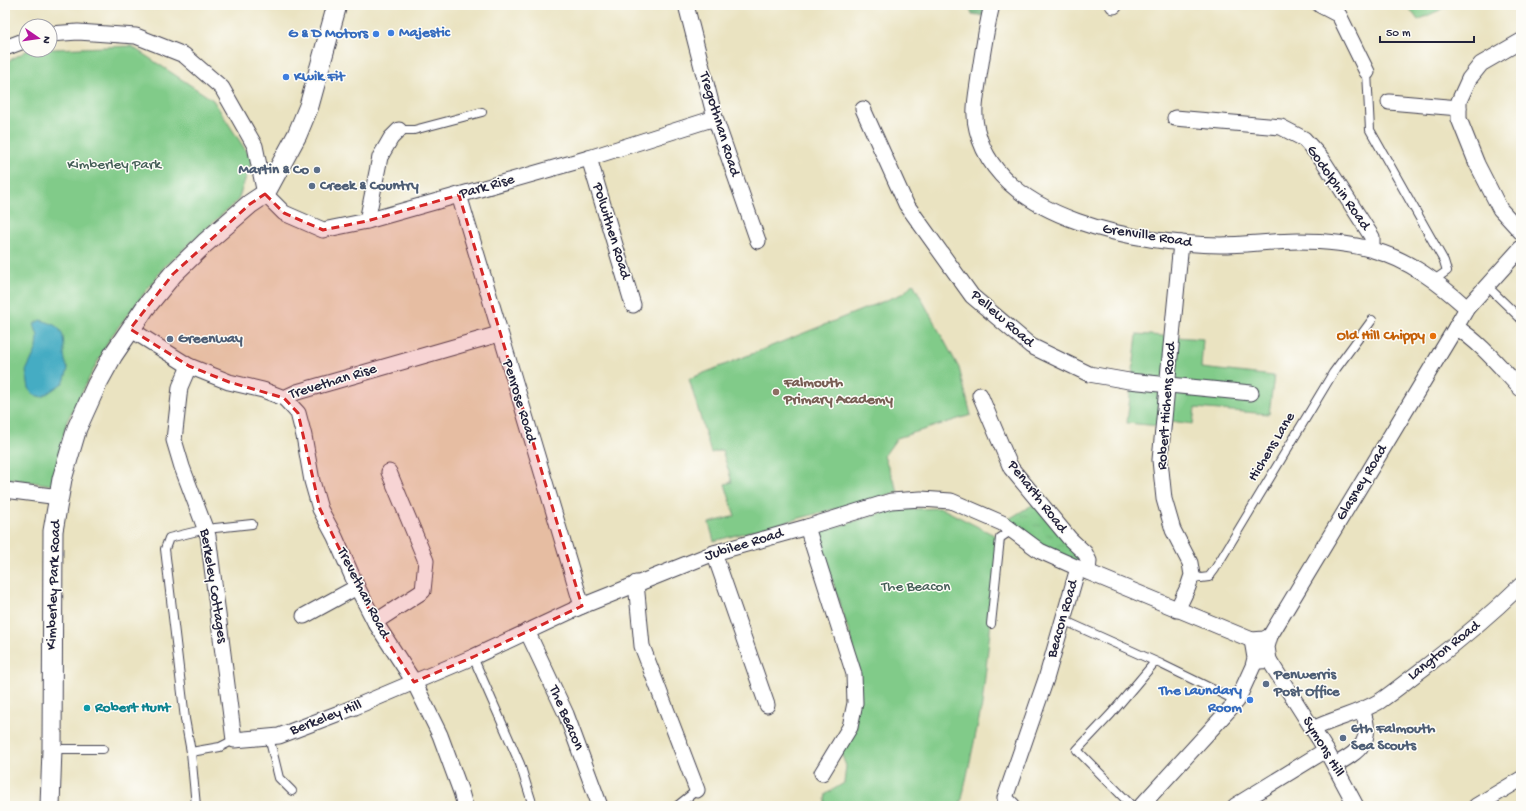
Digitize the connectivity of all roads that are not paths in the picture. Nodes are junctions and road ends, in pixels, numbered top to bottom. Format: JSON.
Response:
{"nodes":[{"id":1,"x":337,"y":5,"type":"edge"},
{"id":2,"x":686,"y":5,"type":"edge"},
{"id":3,"x":992,"y":5,"type":"edge"},
{"id":4,"x":1320,"y":5,"type":"edge"},
{"id":5,"x":58,"y":33,"type":"edge"},
{"id":6,"x":1521,"y":41,"type":"edge"},
{"id":7,"x":18,"y":43,"type":"edge"},
{"id":8,"x":5,"y":48,"type":"edge"},
{"id":9,"x":1368,"y":72,"type":"joint"},
{"id":10,"x":1389,"y":102,"type":"dead end"},
{"id":11,"x":1459,"y":108,"type":"junction"},
{"id":12,"x":863,"y":109,"type":"dead end"},
{"id":13,"x":482,"y":112,"type":"dead end"},
{"id":14,"x":715,"y":118,"type":"junction"},
{"id":15,"x":1175,"y":118,"type":"dead end"},
{"id":16,"x":399,"y":130,"type":"joint"},
{"id":17,"x":589,"y":158,"type":"junction"},
{"id":18,"x":265,"y":194,"type":"junction"},
{"id":19,"x":459,"y":195,"type":"junction"},
{"id":20,"x":367,"y":221,"type":"junction"},
{"id":21,"x":1521,"y":232,"type":"edge"},
{"id":22,"x":758,"y":241,"type":"dead end"},
{"id":23,"x":1181,"y":243,"type":"junction"},
{"id":24,"x":1521,"y":248,"type":"edge"},
{"id":25,"x":1372,"y":249,"type":"junction"},
{"id":26,"x":1434,"y":280,"type":"junction"},
{"id":27,"x":1487,"y":286,"type":"junction"},
{"id":28,"x":633,"y":305,"type":"dead end"},
{"id":29,"x":1468,"y":308,"type":"junction"},
{"id":30,"x":1521,"y":319,"type":"edge"},
{"id":31,"x":1372,"y":320,"type":"dead end"},
{"id":32,"x":1456,"y":327,"type":"junction"},
{"id":33,"x":130,"y":329,"type":"junction"},
{"id":34,"x":499,"y":334,"type":"junction"},
{"id":35,"x":189,"y":366,"type":"junction"},
{"id":36,"x":1167,"y":384,"type":"junction"},
{"id":37,"x":1521,"y":389,"type":"edge"},
{"id":38,"x":1251,"y":393,"type":"dead end"},
{"id":39,"x":980,"y":395,"type":"dead end"},
{"id":40,"x":284,"y":398,"type":"junction"},
{"id":41,"x":389,"y":472,"type":"dead end"},
{"id":42,"x":5,"y":490,"type":"edge"},
{"id":43,"x":58,"y":497,"type":"junction"},
{"id":44,"x":252,"y":524,"type":"dead end"},
{"id":45,"x":807,"y":527,"type":"junction"},
{"id":46,"x":206,"y":529,"type":"junction"},
{"id":47,"x":1012,"y":530,"type":"junction"},
{"id":48,"x":714,"y":553,"type":"junction"},
{"id":49,"x":1083,"y":570,"type":"junction"},
{"id":50,"x":1192,"y":575,"type":"junction"},
{"id":51,"x":636,"y":583,"type":"junction"},
{"id":52,"x":1521,"y":585,"type":"edge"},
{"id":53,"x":356,"y":587,"type":"junction"},
{"id":54,"x":582,"y":606,"type":"junction"},
{"id":55,"x":1177,"y":610,"type":"junction"},
{"id":56,"x":304,"y":616,"type":"dead end"},
{"id":57,"x":1063,"y":620,"type":"junction"},
{"id":58,"x":375,"y":622,"type":"junction"},
{"id":59,"x":991,"y":624,"type":"dead end"},
{"id":60,"x":527,"y":631,"type":"junction"},
{"id":61,"x":1270,"y":636,"type":"junction"},
{"id":62,"x":1252,"y":640,"type":"junction"},
{"id":63,"x":473,"y":658,"type":"junction"},
{"id":64,"x":1262,"y":661,"type":"junction"},
{"id":65,"x":1155,"y":662,"type":"junction"},
{"id":66,"x":414,"y":682,"type":"junction"},
{"id":67,"x":1237,"y":701,"type":"junction"},
{"id":68,"x":767,"y":706,"type":"dead end"},
{"id":69,"x":1362,"y":710,"type":"junction"},
{"id":70,"x":1312,"y":729,"type":"junction"},
{"id":71,"x":269,"y":737,"type":"junction"},
{"id":72,"x":234,"y":740,"type":"junction"},
{"id":73,"x":52,"y":749,"type":"junction"},
{"id":74,"x":103,"y":749,"type":"dead end"},
{"id":75,"x":1326,"y":750,"type":"junction"},
{"id":76,"x":191,"y":752,"type":"junction"},
{"id":77,"x":1335,"y":765,"type":"junction"},
{"id":78,"x":822,"y":773,"type":"dead end"},
{"id":79,"x":1521,"y":779,"type":"edge"},
{"id":80,"x":697,"y":790,"type":"joint"},
{"id":81,"x":292,"y":791,"type":"dead end"},
{"id":82,"x":1009,"y":802,"type":"edge"},
{"id":83,"x":50,"y":806,"type":"edge"},
{"id":84,"x":196,"y":806,"type":"edge"},
{"id":85,"x":464,"y":806,"type":"edge"},
{"id":86,"x":533,"y":806,"type":"edge"},
{"id":87,"x":600,"y":806,"type":"edge"},
{"id":88,"x":677,"y":806,"type":"edge"},
{"id":89,"x":1132,"y":806,"type":"edge"},
{"id":90,"x":1141,"y":806,"type":"edge"},
{"id":91,"x":1235,"y":806,"type":"edge"},
{"id":92,"x":1356,"y":806,"type":"edge"},
{"id":93,"x":1476,"y":806,"type":"edge"}],
"edges":[{"from":1,"to":18,"type":"street"},
{"from":2,"to":14,"type":"street","name":"Tregothnan Road"},
{"from":3,"to":23,"type":"street","name":"Grenville Road"},
{"from":4,"to":9,"type":"street"},
{"from":5,"to":18,"type":"street"},
{"from":6,"to":11,"type":"street"},
{"from":7,"to":8,"type":"street"},
{"from":9,"to":26,"type":"lane"},
{"from":10,"to":11,"type":"street"},
{"from":11,"to":21,"type":"street"},
{"from":12,"to":36,"type":"street","name":"Pellew Road"},
{"from":13,"to":16,"type":"lane"},
{"from":14,"to":17,"type":"street","name":"Park Rise"},
{"from":14,"to":22,"type":"street","name":"Tregothnan Road"},
{"from":15,"to":25,"type":"street","name":"Godolphin Road"},
{"from":16,"to":20,"type":"street"},
{"from":17,"to":19,"type":"street","name":"Park Rise"},
{"from":17,"to":28,"type":"street","name":"Polwithen Road"},
{"from":18,"to":20,"type":"street","name":"Park Rise"},
{"from":18,"to":33,"type":"street","name":"Kimberley Park Road"},
{"from":19,"to":20,"type":"street","name":"Park Rise"},
{"from":19,"to":34,"type":"street","name":"Penrose Road"},
{"from":23,"to":25,"type":"street","name":"Grenville Road"},
{"from":23,"to":36,"type":"street","name":"Robert Hichens Road"},
{"from":24,"to":27,"type":"street","name":"Glasney Road"},
{"from":25,"to":26,"type":"street","name":"Grenville Road"},
{"from":26,"to":29,"type":"street","name":"Grenville Road"},
{"from":27,"to":29,"type":"street","name":"Glasney Road"},
{"from":27,"to":30,"type":"lane"},
{"from":29,"to":32,"type":"street","name":"Glasney Road"},
{"from":31,"to":50,"type":"lane","name":"Hichens Lane"},
{"from":32,"to":37,"type":"street"},
{"from":32,"to":61,"type":"street","name":"Glasney Road"},
{"from":33,"to":35,"type":"street","name":"Trevethan Rise"},
{"from":33,"to":43,"type":"street","name":"Kimberley Park Road"},
{"from":34,"to":40,"type":"street","name":"Trevethan Rise"},
{"from":34,"to":54,"type":"street","name":"Penrose Road"},
{"from":35,"to":40,"type":"street","name":"Trevethan Rise"},
{"from":35,"to":46,"type":"street","name":"Berkeley Cottages"},
{"from":36,"to":38,"type":"street","name":"Pellew Road"},
{"from":36,"to":50,"type":"street","name":"Robert Hichens Road"},
{"from":39,"to":49,"type":"street","name":"Penarth Road"},
{"from":40,"to":53,"type":"street","name":"Trevethan Road"},
{"from":41,"to":58,"type":"street"},
{"from":42,"to":43,"type":"street"},
{"from":43,"to":73,"type":"street","name":"Kimberley Park Road"},
{"from":44,"to":46,"type":"lane"},
{"from":45,"to":47,"type":"street","name":"Jubilee Road"},
{"from":45,"to":48,"type":"street","name":"Jubilee Road"},
{"from":45,"to":78,"type":"street"},
{"from":46,"to":72,"type":"street","name":"Berkeley Cottages"},
{"from":46,"to":76,"type":"lane"},
{"from":47,"to":49,"type":"street","name":"Jubilee Road"},
{"from":47,"to":59,"type":"lane"},
{"from":48,"to":51,"type":"street","name":"Jubilee Road"},
{"from":48,"to":68,"type":"street"},
{"from":49,"to":55,"type":"street","name":"Beacon Road"},
{"from":49,"to":57,"type":"street","name":"Beacon Road"},
{"from":50,"to":55,"type":"street"},
{"from":51,"to":54,"type":"street","name":"Jubilee Road"},
{"from":51,"to":80,"type":"street"},
{"from":52,"to":69,"type":"street","name":"Langton Road"},
{"from":53,"to":56,"type":"street"},
{"from":53,"to":58,"type":"street","name":"Trevethan Road"},
{"from":54,"to":60,"type":"street","name":"Jubilee Road"},
{"from":55,"to":62,"type":"street","name":"Beacon Road"},
{"from":57,"to":65,"type":"lane"},
{"from":57,"to":82,"type":"street","name":"Beacon Road"},
{"from":58,"to":66,"type":"street","name":"Trevethan Road"},
{"from":60,"to":63,"type":"street","name":"Jubilee Road"},
{"from":60,"to":87,"type":"street","name":"The Beacon"},
{"from":61,"to":62,"type":"street"},
{"from":61,"to":64,"type":"street","name":"Glasney Road"},
{"from":62,"to":64,"type":"street"},
{"from":63,"to":66,"type":"street","name":"Jubilee Road"},
{"from":63,"to":86,"type":"lane"},
{"from":64,"to":67,"type":"street"},
{"from":64,"to":70,"type":"street","name":"Symons Hill"},
{"from":65,"to":67,"type":"lane"},
{"from":65,"to":89,"type":"lane"},
{"from":66,"to":71,"type":"street","name":"Berkeley Hill"},
{"from":66,"to":85,"type":"street","name":"Trevethan Road"},
{"from":67,"to":90,"type":"street"},
{"from":69,"to":70,"type":"street","name":"Langton Road"},
{"from":69,"to":77,"type":"street"},
{"from":70,"to":75,"type":"street","name":"Symons Hill"},
{"from":71,"to":72,"type":"street","name":"Berkeley Hill"},
{"from":71,"to":81,"type":"lane"},
{"from":72,"to":76,"type":"lane"},
{"from":73,"to":74,"type":"lane"},
{"from":73,"to":83,"type":"street","name":"Kimberley Park Road"},
{"from":75,"to":77,"type":"street","name":"Symons Hill"},
{"from":75,"to":91,"type":"street"},
{"from":76,"to":84,"type":"lane"},
{"from":77,"to":92,"type":"street","name":"Symons Hill"},
{"from":79,"to":93,"type":"street"},
{"from":80,"to":88,"type":"lane"}]}
